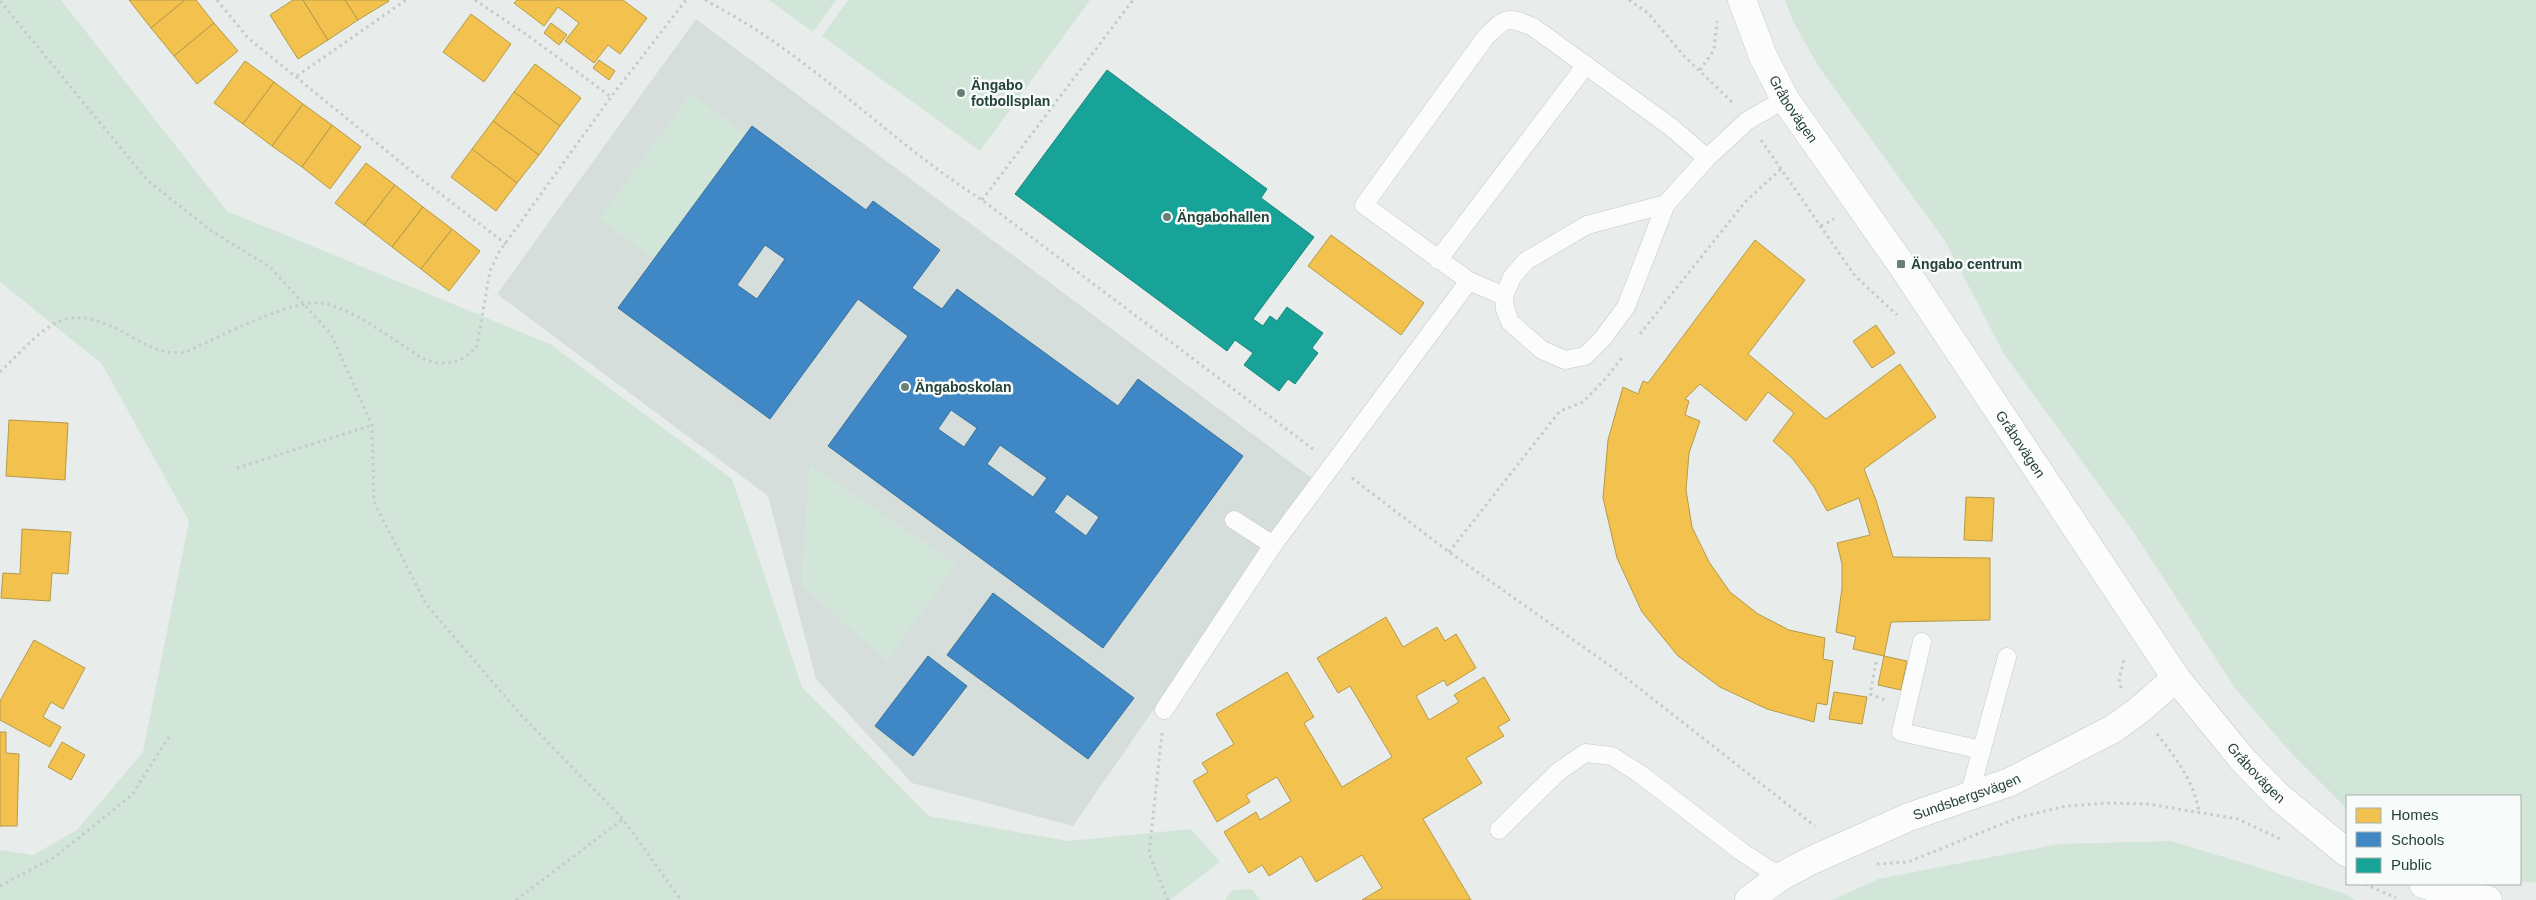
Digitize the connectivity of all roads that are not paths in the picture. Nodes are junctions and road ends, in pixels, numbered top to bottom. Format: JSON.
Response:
{"nodes":[{"id":1,"x":1742,"y":0,"type":"edge"},
{"id":2,"x":1586,"y":65,"type":"junction"},
{"id":3,"x":1785,"y":99,"type":"junction"},
{"id":4,"x":1706,"y":158,"type":"junction"},
{"id":5,"x":1666,"y":204,"type":"junction"},
{"id":6,"x":1438,"y":260,"type":"junction"},
{"id":7,"x":1469,"y":281,"type":"junction"},
{"id":8,"x":1504,"y":296,"type":"junction"},
{"id":9,"x":1234,"y":520,"type":"dead end"},
{"id":10,"x":1273,"y":545,"type":"junction"},
{"id":11,"x":1922,"y":642,"type":"dead end"},
{"id":12,"x":2007,"y":657,"type":"dead end"},
{"id":13,"x":2176,"y":678,"type":"junction"},
{"id":14,"x":1164,"y":710,"type":"road end"},
{"id":15,"x":1982,"y":750,"type":"junction"},
{"id":16,"x":1969,"y":796,"type":"junction"},
{"id":17,"x":1499,"y":830,"type":"dead end"},
{"id":18,"x":2346,"y":852,"type":"edge"},
{"id":19,"x":1780,"y":877,"type":"junction"},
{"id":20,"x":2426,"y":885,"type":"edge"},
{"id":21,"x":1749,"y":900,"type":"edge"},
{"id":22,"x":2488,"y":900,"type":"edge"}],
"edges":[{"from":1,"to":3,"type":"street","name":"Gråbovägen"},
{"from":2,"to":4,"type":"lane"},
{"from":2,"to":6,"type":"lane"},
{"from":2,"to":6,"type":"lane"},
{"from":3,"to":4,"type":"lane"},
{"from":3,"to":13,"type":"street","name":"Gråbovägen"},
{"from":4,"to":5,"type":"lane"},
{"from":5,"to":8,"type":"lane"},
{"from":5,"to":8,"type":"lane"},
{"from":6,"to":7,"type":"lane"},
{"from":7,"to":8,"type":"lane"},
{"from":7,"to":10,"type":"lane"},
{"from":9,"to":10,"type":"lane"},
{"from":10,"to":14,"type":"lane"},
{"from":11,"to":15,"type":"lane"},
{"from":12,"to":15,"type":"lane"},
{"from":13,"to":16,"type":"street","name":"Sundsbergsvägen"},
{"from":13,"to":18,"type":"street","name":"Gråbovägen"},
{"from":15,"to":16,"type":"lane"},
{"from":16,"to":19,"type":"street","name":"Sundsbergsvägen"},
{"from":17,"to":19,"type":"lane"},
{"from":19,"to":21,"type":"street","name":"Sundsbergsvägen"},
{"from":20,"to":22,"type":"street"}]}
